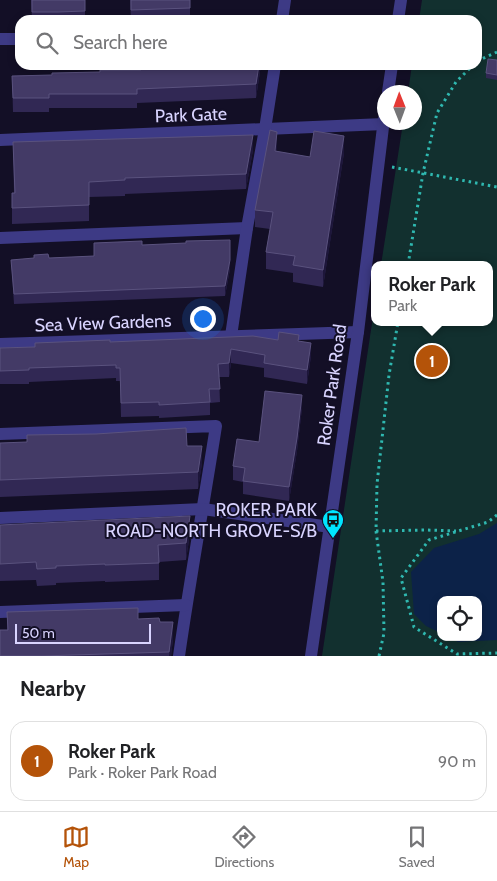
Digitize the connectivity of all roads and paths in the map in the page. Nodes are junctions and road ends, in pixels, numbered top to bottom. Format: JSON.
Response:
{"nodes":[{"id":1,"x":284,"y":0,"type":"edge"},
{"id":2,"x":401,"y":0,"type":"edge"},
{"id":3,"x":282,"y":15,"type":"edge"},
{"id":4,"x":399,"y":15,"type":"edge"},
{"id":5,"x":0,"y":39,"type":"edge"},
{"id":6,"x":15,"y":39,"type":"edge"},
{"id":7,"x":497,"y":52,"type":"edge"},
{"id":8,"x":482,"y":59,"type":"edge"},
{"id":9,"x":274,"y":70,"type":"edge"},
{"id":10,"x":391,"y":70,"type":"edge"},
{"id":11,"x":468,"y":70,"type":"edge"},
{"id":12,"x":389,"y":85,"type":"edge"},
{"id":13,"x":377,"y":121,"type":"edge"},
{"id":14,"x":265,"y":129,"type":"junction"},
{"id":15,"x":383,"y":130,"type":"edge"},
{"id":16,"x":0,"y":140,"type":"edge"},
{"id":17,"x":379,"y":165,"type":"junction"},
{"id":18,"x":423,"y":173,"type":"junction"},
{"id":19,"x":497,"y":187,"type":"edge"},
{"id":20,"x":247,"y":228,"type":"junction"},
{"id":21,"x":0,"y":238,"type":"edge"},
{"id":22,"x":409,"y":261,"type":"edge"},
{"id":23,"x":397,"y":326,"type":"edge"},
{"id":24,"x":358,"y":332,"type":"junction"},
{"id":25,"x":231,"y":336,"type":"junction"},
{"id":26,"x":0,"y":344,"type":"edge"},
{"id":27,"x":0,"y":434,"type":"edge"},
{"id":28,"x":204,"y":509,"type":"junction"},
{"id":29,"x":497,"y":516,"type":"edge"},
{"id":30,"x":0,"y":518,"type":"edge"},
{"id":31,"x":330,"y":527,"type":"junction"},
{"id":32,"x":376,"y":530,"type":"junction"},
{"id":33,"x":459,"y":531,"type":"junction"},
{"id":34,"x":186,"y":605,"type":"junction"},
{"id":35,"x":0,"y":612,"type":"edge"},
{"id":36,"x":497,"y":653,"type":"edge"},
{"id":37,"x":179,"y":656,"type":"edge"},
{"id":38,"x":311,"y":656,"type":"edge"},
{"id":39,"x":379,"y":656,"type":"edge"}],
"edges":[{"from":1,"to":3,"type":"street"},
{"from":2,"to":4,"type":"street"},
{"from":5,"to":6,"type":"street"},
{"from":7,"to":8,"type":"path"},
{"from":9,"to":14,"type":"street"},
{"from":10,"to":12,"type":"street"},
{"from":11,"to":18,"type":"path"},
{"from":13,"to":14,"type":"street","name":"Park Gate"},
{"from":14,"to":16,"type":"street","name":"Park Gate"},
{"from":14,"to":20,"type":"street"},
{"from":15,"to":17,"type":"street","name":"Roker Park Road"},
{"from":17,"to":18,"type":"path"},
{"from":17,"to":24,"type":"street","name":"Roker Park Road"},
{"from":18,"to":19,"type":"path"},
{"from":18,"to":22,"type":"path"},
{"from":20,"to":21,"type":"street"},
{"from":20,"to":25,"type":"street"},
{"from":23,"to":32,"type":"path"},
{"from":24,"to":25,"type":"street","name":"Sea View Gardens"},
{"from":24,"to":31,"type":"street","name":"Roker Park Road"},
{"from":25,"to":26,"type":"street","name":"Sea View Gardens"},
{"from":27,"to":28,"type":"street"},
{"from":28,"to":30,"type":"street"},
{"from":28,"to":31,"type":"street"},
{"from":28,"to":34,"type":"street"},
{"from":29,"to":33,"type":"path"},
{"from":31,"to":38,"type":"street","name":"Roker Park Road"},
{"from":32,"to":33,"type":"path"},
{"from":32,"to":39,"type":"path"},
{"from":33,"to":36,"type":"path"},
{"from":34,"to":35,"type":"street"},
{"from":34,"to":37,"type":"street"}]}
